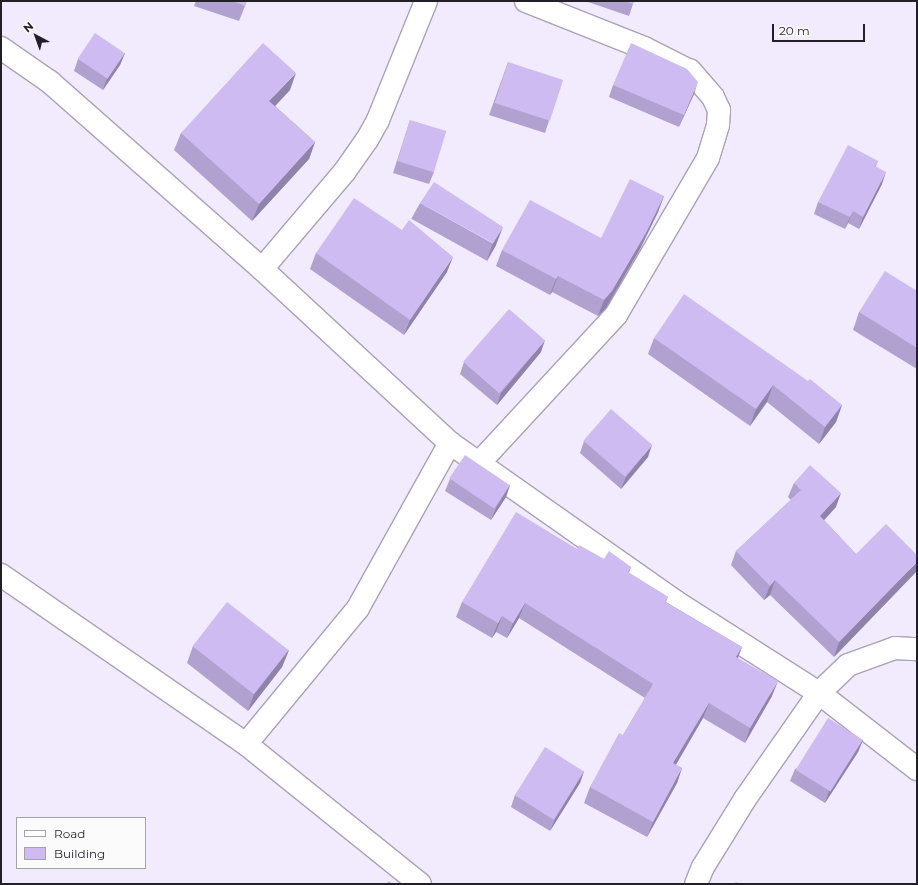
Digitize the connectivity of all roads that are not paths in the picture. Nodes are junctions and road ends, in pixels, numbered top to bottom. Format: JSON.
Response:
{"nodes":[{"id":1,"x":426,"y":1,"type":"edge"},
{"id":2,"x":526,"y":1,"type":"edge"},
{"id":3,"x":1,"y":48,"type":"edge"},
{"id":4,"x":262,"y":269,"type":"junction"},
{"id":5,"x":450,"y":443,"type":"junction"},
{"id":6,"x":479,"y":463,"type":"junction"},
{"id":7,"x":1,"y":575,"type":"edge"},
{"id":8,"x":917,"y":649,"type":"edge"},
{"id":9,"x":819,"y":693,"type":"junction"},
{"id":10,"x":246,"y":744,"type":"junction"},
{"id":11,"x":917,"y":769,"type":"edge"},
{"id":12,"x":420,"y":884,"type":"edge"},
{"id":13,"x":696,"y":884,"type":"edge"}],
"edges":[{"from":1,"to":4,"type":"street"},
{"from":2,"to":6,"type":"street"},
{"from":3,"to":4,"type":"street"},
{"from":4,"to":5,"type":"street"},
{"from":5,"to":6,"type":"street"},
{"from":5,"to":10,"type":"street"},
{"from":6,"to":9,"type":"street"},
{"from":7,"to":10,"type":"street"},
{"from":8,"to":9,"type":"street"},
{"from":9,"to":11,"type":"street"},
{"from":9,"to":13,"type":"street"},
{"from":10,"to":12,"type":"street"}]}
